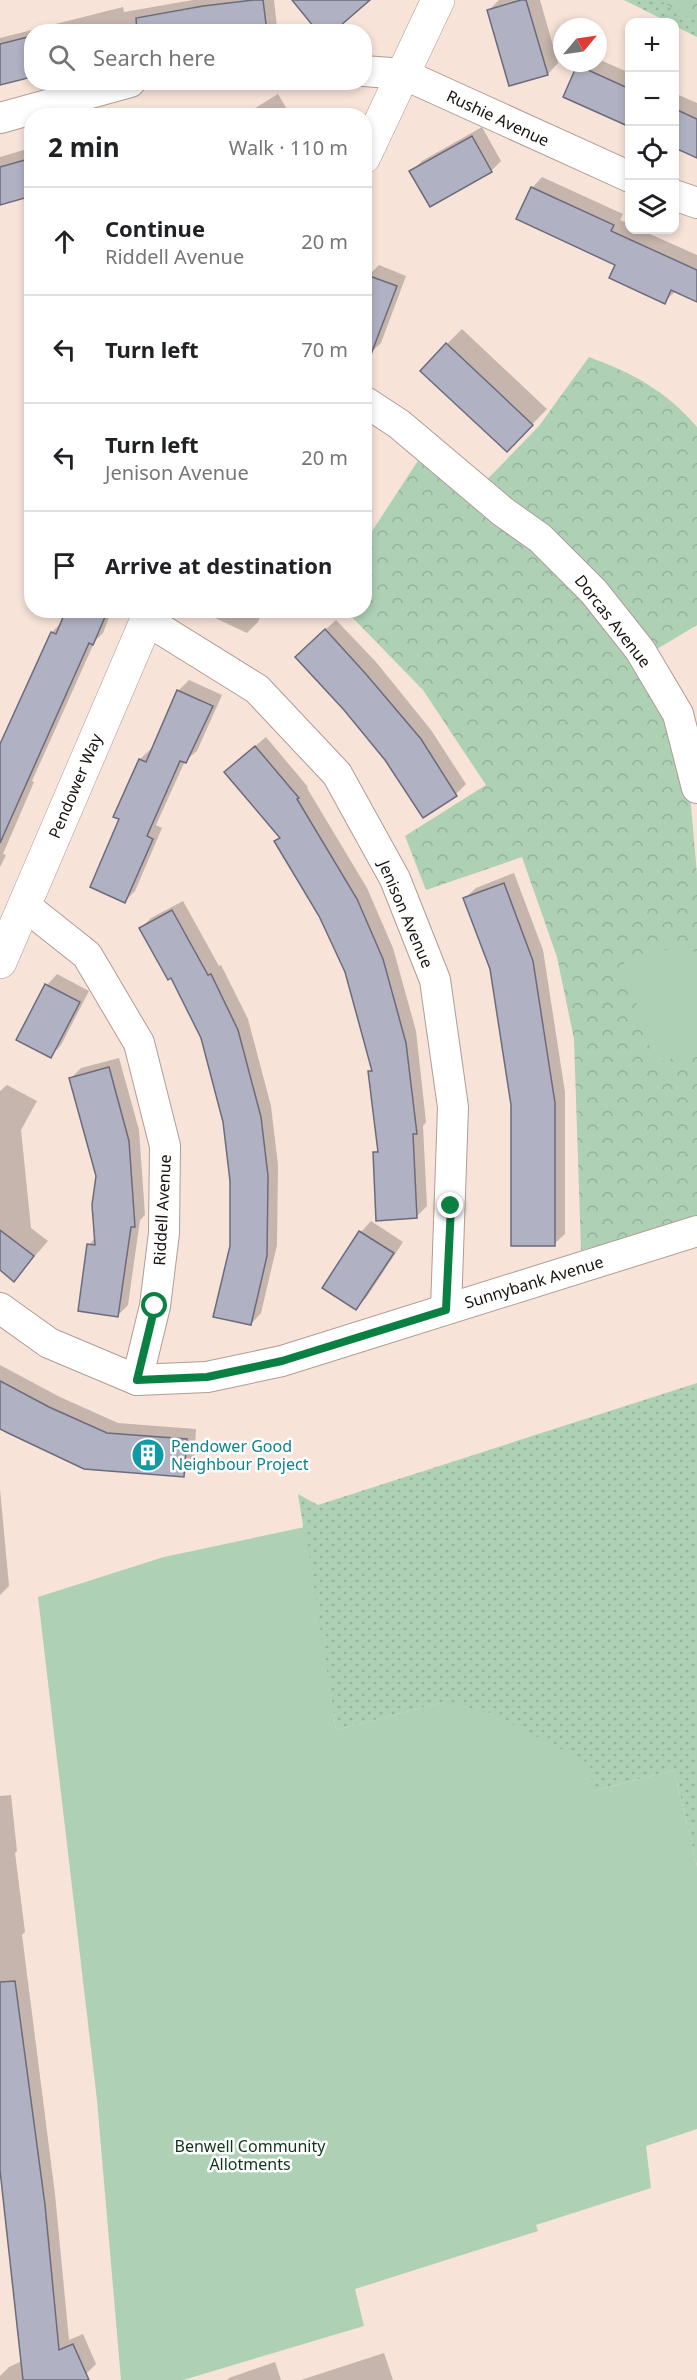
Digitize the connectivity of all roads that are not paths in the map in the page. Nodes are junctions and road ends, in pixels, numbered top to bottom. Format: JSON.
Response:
{"nodes":[{"id":1,"x":438,"y":0,"type":"edge"},
{"id":2,"x":372,"y":72,"type":"edge"},
{"id":3,"x":403,"y":74,"type":"junction"},
{"id":4,"x":101,"y":90,"type":"edge"},
{"id":5,"x":36,"y":108,"type":"edge"},
{"id":6,"x":24,"y":111,"type":"edge"},
{"id":7,"x":0,"y":118,"type":"edge"},
{"id":8,"x":372,"y":140,"type":"edge"},
{"id":9,"x":625,"y":175,"type":"edge"},
{"id":10,"x":679,"y":196,"type":"edge"},
{"id":11,"x":697,"y":203,"type":"edge"},
{"id":12,"x":372,"y":406,"type":"edge"},
{"id":13,"x":148,"y":618,"type":"edge"},
{"id":14,"x":153,"y":618,"type":"edge"},
{"id":15,"x":697,"y":788,"type":"edge"},
{"id":16,"x":24,"y":905,"type":"junction"},
{"id":17,"x":0,"y":962,"type":"edge"},
{"id":18,"x":697,"y":1231,"type":"edge"},
{"id":19,"x":0,"y":1308,"type":"edge"},
{"id":20,"x":446,"y":1310,"type":"junction"},
{"id":21,"x":137,"y":1380,"type":"junction"}],
"edges":[{"from":1,"to":3,"type":"street"},
{"from":2,"to":3,"type":"street","name":"Rushie Avenue"},
{"from":3,"to":8,"type":"street"},
{"from":3,"to":9,"type":"street","name":"Rushie Avenue"},
{"from":4,"to":5,"type":"street"},
{"from":6,"to":7,"type":"street"},
{"from":10,"to":11,"type":"street"},
{"from":12,"to":15,"type":"street","name":"Dorcas Avenue"},
{"from":13,"to":16,"type":"street","name":"Pendower Way"},
{"from":14,"to":20,"type":"street","name":"Jenison Avenue"},
{"from":16,"to":17,"type":"street","name":"Pendower Way"},
{"from":16,"to":21,"type":"street","name":"Riddell Avenue"},
{"from":18,"to":20,"type":"street","name":"Sunnybank Avenue"},
{"from":19,"to":21,"type":"street","name":"Sunnybank Avenue"},
{"from":20,"to":21,"type":"street","name":"Sunnybank Avenue"}]}
